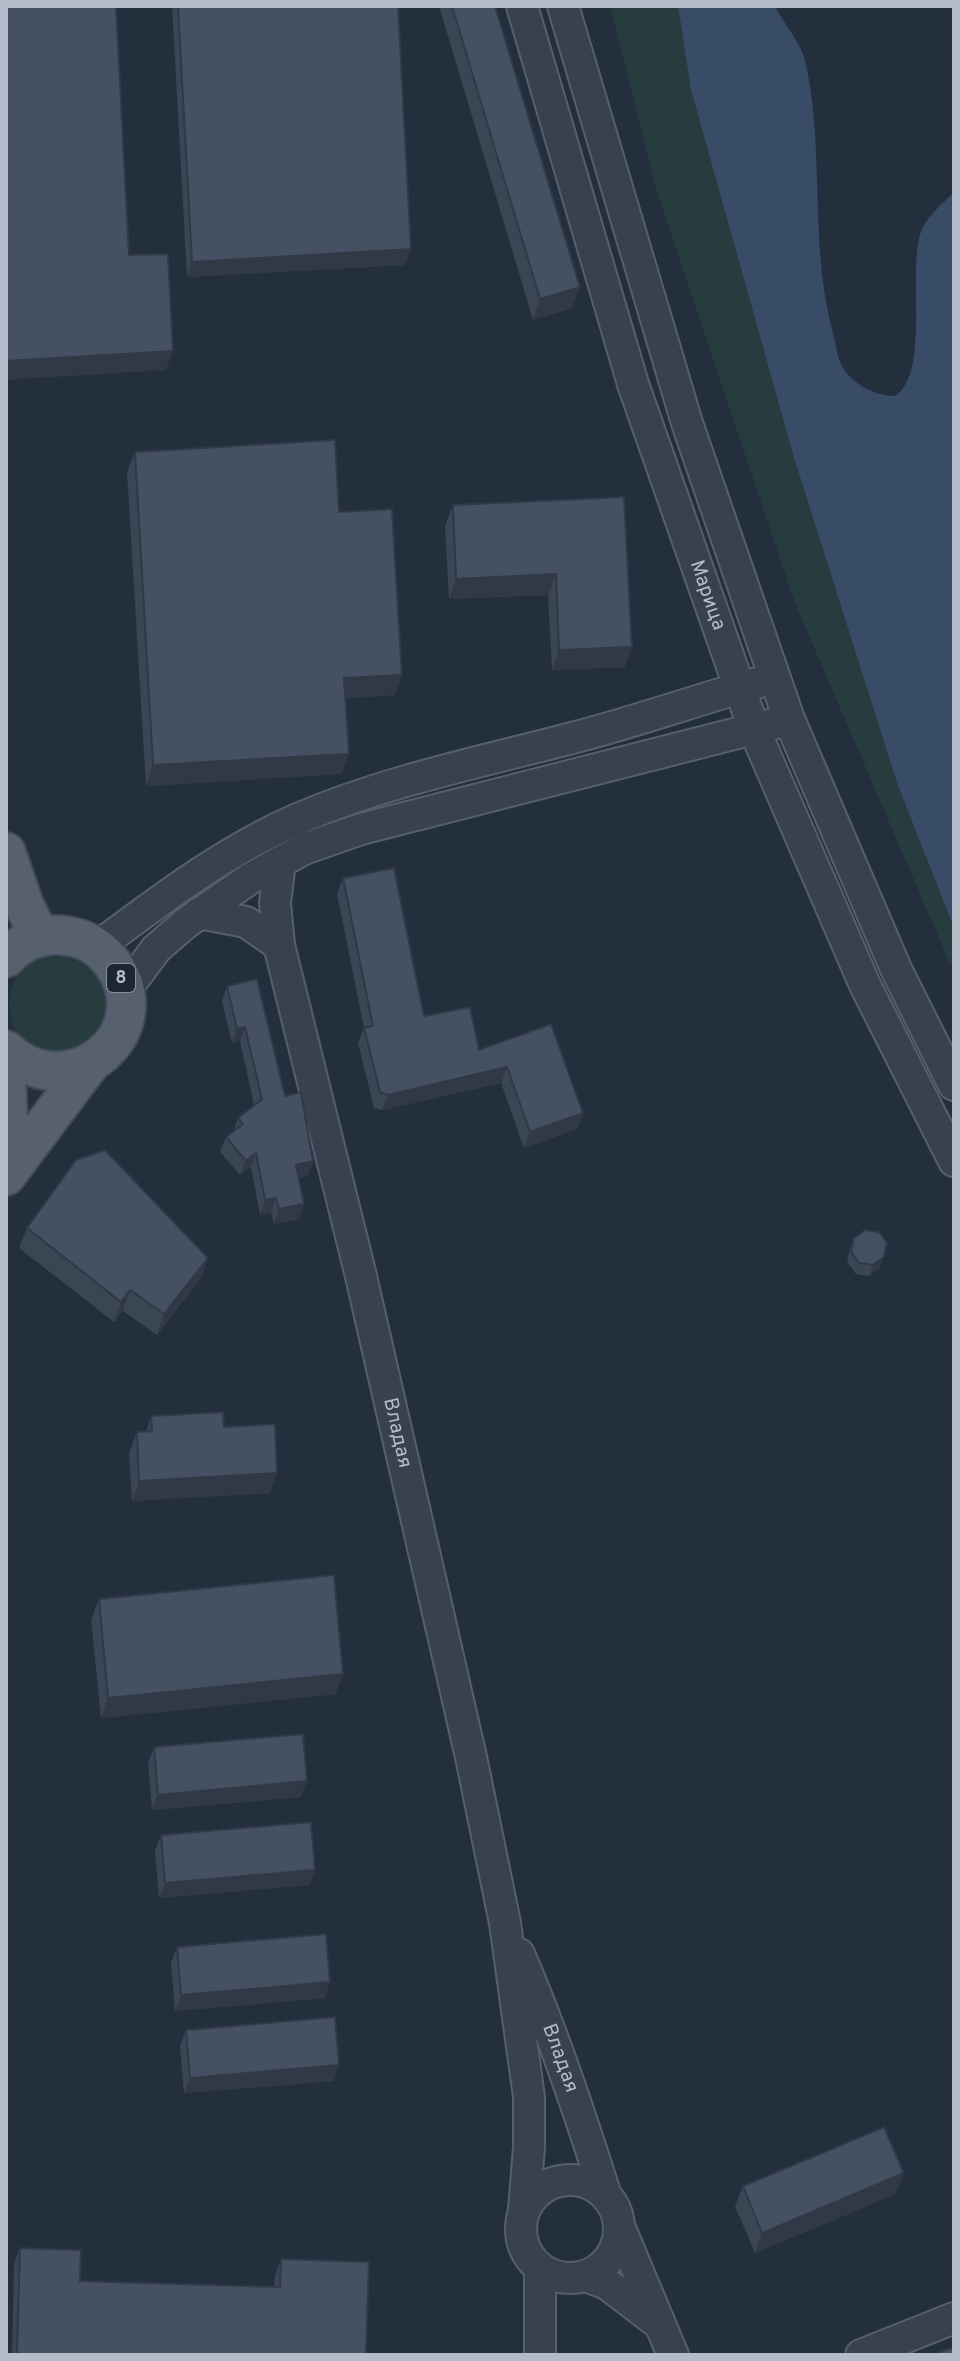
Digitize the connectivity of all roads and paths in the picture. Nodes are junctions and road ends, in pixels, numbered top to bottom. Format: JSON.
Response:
{"nodes":[{"id":1,"x":522,"y":6,"type":"edge"},
{"id":2,"x":563,"y":6,"type":"edge"},
{"id":3,"x":775,"y":678,"type":"junction"},
{"id":4,"x":739,"y":688,"type":"junction"},
{"id":5,"x":789,"y":719,"type":"junction"},
{"id":6,"x":754,"y":729,"type":"junction"},
{"id":7,"x":6,"y":852,"type":"edge"},
{"id":8,"x":280,"y":862,"type":"junction"},
{"id":9,"x":199,"y":913,"type":"junction"},
{"id":10,"x":40,"y":937,"type":"junction"},
{"id":11,"x":279,"y":945,"type":"junction"},
{"id":12,"x":97,"y":947,"type":"junction"},
{"id":13,"x":6,"y":958,"type":"edge"},
{"id":14,"x":124,"y":992,"type":"junction"},
{"id":15,"x":6,"y":1050,"type":"edge"},
{"id":16,"x":90,"y":1064,"type":"junction"},
{"id":17,"x":6,"y":1073,"type":"edge"},
{"id":18,"x":954,"y":1085,"type":"edge"},
{"id":19,"x":954,"y":1161,"type":"edge"},
{"id":20,"x":8,"y":1172,"type":"edge"},
{"id":21,"x":505,"y":1923,"type":"junction"},
{"id":22,"x":606,"y":2196,"type":"junction"},
{"id":23,"x":524,"y":2210,"type":"junction"},
{"id":24,"x":619,"y":2226,"type":"junction"},
{"id":25,"x":540,"y":2269,"type":"junction"},
{"id":26,"x":586,"y":2276,"type":"junction"},
{"id":27,"x":954,"y":2318,"type":"edge"},
{"id":28,"x":659,"y":2324,"type":"junction"},
{"id":29,"x":540,"y":2355,"type":"edge"},
{"id":30,"x":673,"y":2355,"type":"edge"},
{"id":31,"x":861,"y":2355,"type":"edge"}],
"edges":[{"from":1,"to":4,"type":"street","name":"Марица"},
{"from":2,"to":3,"type":"street","name":"Марица"},
{"from":3,"to":4,"type":"street"},
{"from":3,"to":5,"type":"street","name":"Марица"},
{"from":4,"to":6,"type":"street","name":"Марица"},
{"from":4,"to":12,"type":"street"},
{"from":5,"to":6,"type":"street"},
{"from":5,"to":18,"type":"street","name":"Марица"},
{"from":6,"to":8,"type":"street"},
{"from":6,"to":19,"type":"street","name":"Марица"},
{"from":7,"to":10,"type":"main road"},
{"from":8,"to":9,"type":"street"},
{"from":8,"to":11,"type":"street","name":"Владая"},
{"from":9,"to":11,"type":"street"},
{"from":9,"to":14,"type":"street"},
{"from":10,"to":12,"type":"main road","number":"8"},
{"from":10,"to":13,"type":"main road"},
{"from":11,"to":21,"type":"street","name":"Владая"},
{"from":12,"to":14,"type":"main road","number":"8"},
{"from":14,"to":16,"type":"main road","number":"8"},
{"from":15,"to":16,"type":"main road"},
{"from":16,"to":20,"type":"main road","number":"8"},
{"from":17,"to":20,"type":"main road","number":"8"},
{"from":21,"to":22,"type":"street","name":"Владая"},
{"from":21,"to":23,"type":"street","name":"Владая"},
{"from":22,"to":23,"type":"street"},
{"from":22,"to":24,"type":"street","name":"Владая"},
{"from":23,"to":25,"type":"street","name":"Владая"},
{"from":24,"to":26,"type":"street"},
{"from":24,"to":28,"type":"street","name":"Владая"},
{"from":25,"to":26,"type":"street","name":"Владая"},
{"from":25,"to":29,"type":"street"},
{"from":26,"to":28,"type":"street","name":"Владая"},
{"from":27,"to":31,"type":"street"},
{"from":28,"to":30,"type":"street","name":"Владая"}]}
